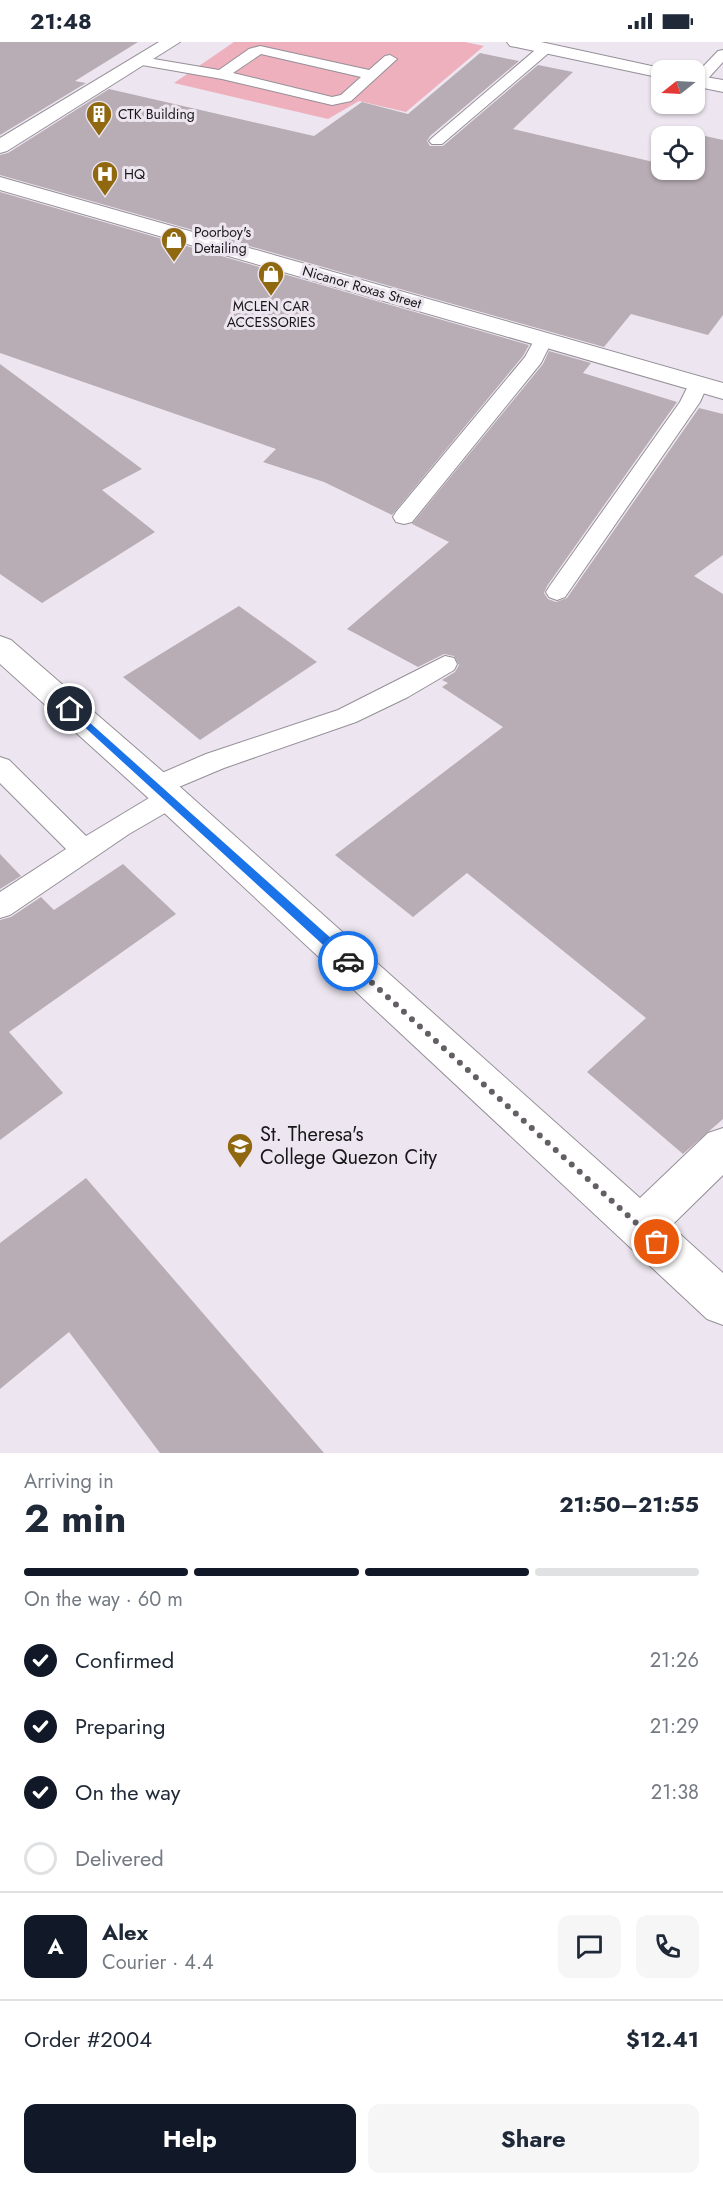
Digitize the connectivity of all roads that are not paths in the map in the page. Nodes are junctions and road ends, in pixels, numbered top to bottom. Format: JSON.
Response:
{"nodes":[{"id":1,"x":171,"y":42,"type":"edge"},
{"id":2,"x":516,"y":42,"type":"edge"},
{"id":3,"x":546,"y":48,"type":"junction"},
{"id":4,"x":723,"y":54,"type":"edge"},
{"id":5,"x":390,"y":58,"type":"dead end"},
{"id":6,"x":142,"y":61,"type":"junction"},
{"id":7,"x":651,"y":71,"type":"edge"},
{"id":8,"x":705,"y":71,"type":"edge"},
{"id":9,"x":222,"y":75,"type":"junction"},
{"id":10,"x":371,"y":75,"type":"junction"},
{"id":11,"x":705,"y":82,"type":"edge"},
{"id":12,"x":723,"y":86,"type":"edge"},
{"id":13,"x":437,"y":141,"type":"dead end"},
{"id":14,"x":0,"y":147,"type":"edge"},
{"id":15,"x":0,"y":183,"type":"edge"},
{"id":16,"x":544,"y":339,"type":"junction"},
{"id":17,"x":698,"y":384,"type":"junction"},
{"id":18,"x":723,"y":391,"type":"edge"},
{"id":19,"x":404,"y":517,"type":"dead end"},
{"id":20,"x":557,"y":592,"type":"dead end"},
{"id":21,"x":0,"y":646,"type":"edge"},
{"id":22,"x":445,"y":664,"type":"dead end"},
{"id":23,"x":0,"y":767,"type":"edge"},
{"id":24,"x":163,"y":792,"type":"junction"},
{"id":25,"x":85,"y":851,"type":"junction"},
{"id":26,"x":0,"y":908,"type":"edge"},
{"id":27,"x":723,"y":1147,"type":"edge"},
{"id":28,"x":640,"y":1227,"type":"junction"},
{"id":29,"x":723,"y":1303,"type":"edge"}],
"edges":[{"from":1,"to":6,"type":"street"},
{"from":2,"to":3,"type":"street"},
{"from":3,"to":7,"type":"street"},
{"from":3,"to":13,"type":"lane"},
{"from":4,"to":8,"type":"lane"},
{"from":5,"to":10,"type":"lane"},
{"from":6,"to":9,"type":"lane"},
{"from":6,"to":14,"type":"street"},
{"from":9,"to":10,"type":"lane"},
{"from":9,"to":10,"type":"lane"},
{"from":11,"to":12,"type":"street"},
{"from":15,"to":16,"type":"street","name":"Nicanor Roxas Street"},
{"from":16,"to":17,"type":"street","name":"Nicanor Roxas Street"},
{"from":16,"to":19,"type":"lane"},
{"from":17,"to":18,"type":"street","name":"Nicanor Roxas Street"},
{"from":17,"to":20,"type":"lane"},
{"from":21,"to":24,"type":"street"},
{"from":22,"to":24,"type":"lane"},
{"from":23,"to":25,"type":"lane"},
{"from":24,"to":25,"type":"lane"},
{"from":24,"to":28,"type":"street"},
{"from":25,"to":26,"type":"lane"},
{"from":27,"to":28,"type":"street"},
{"from":28,"to":29,"type":"street"}]}
